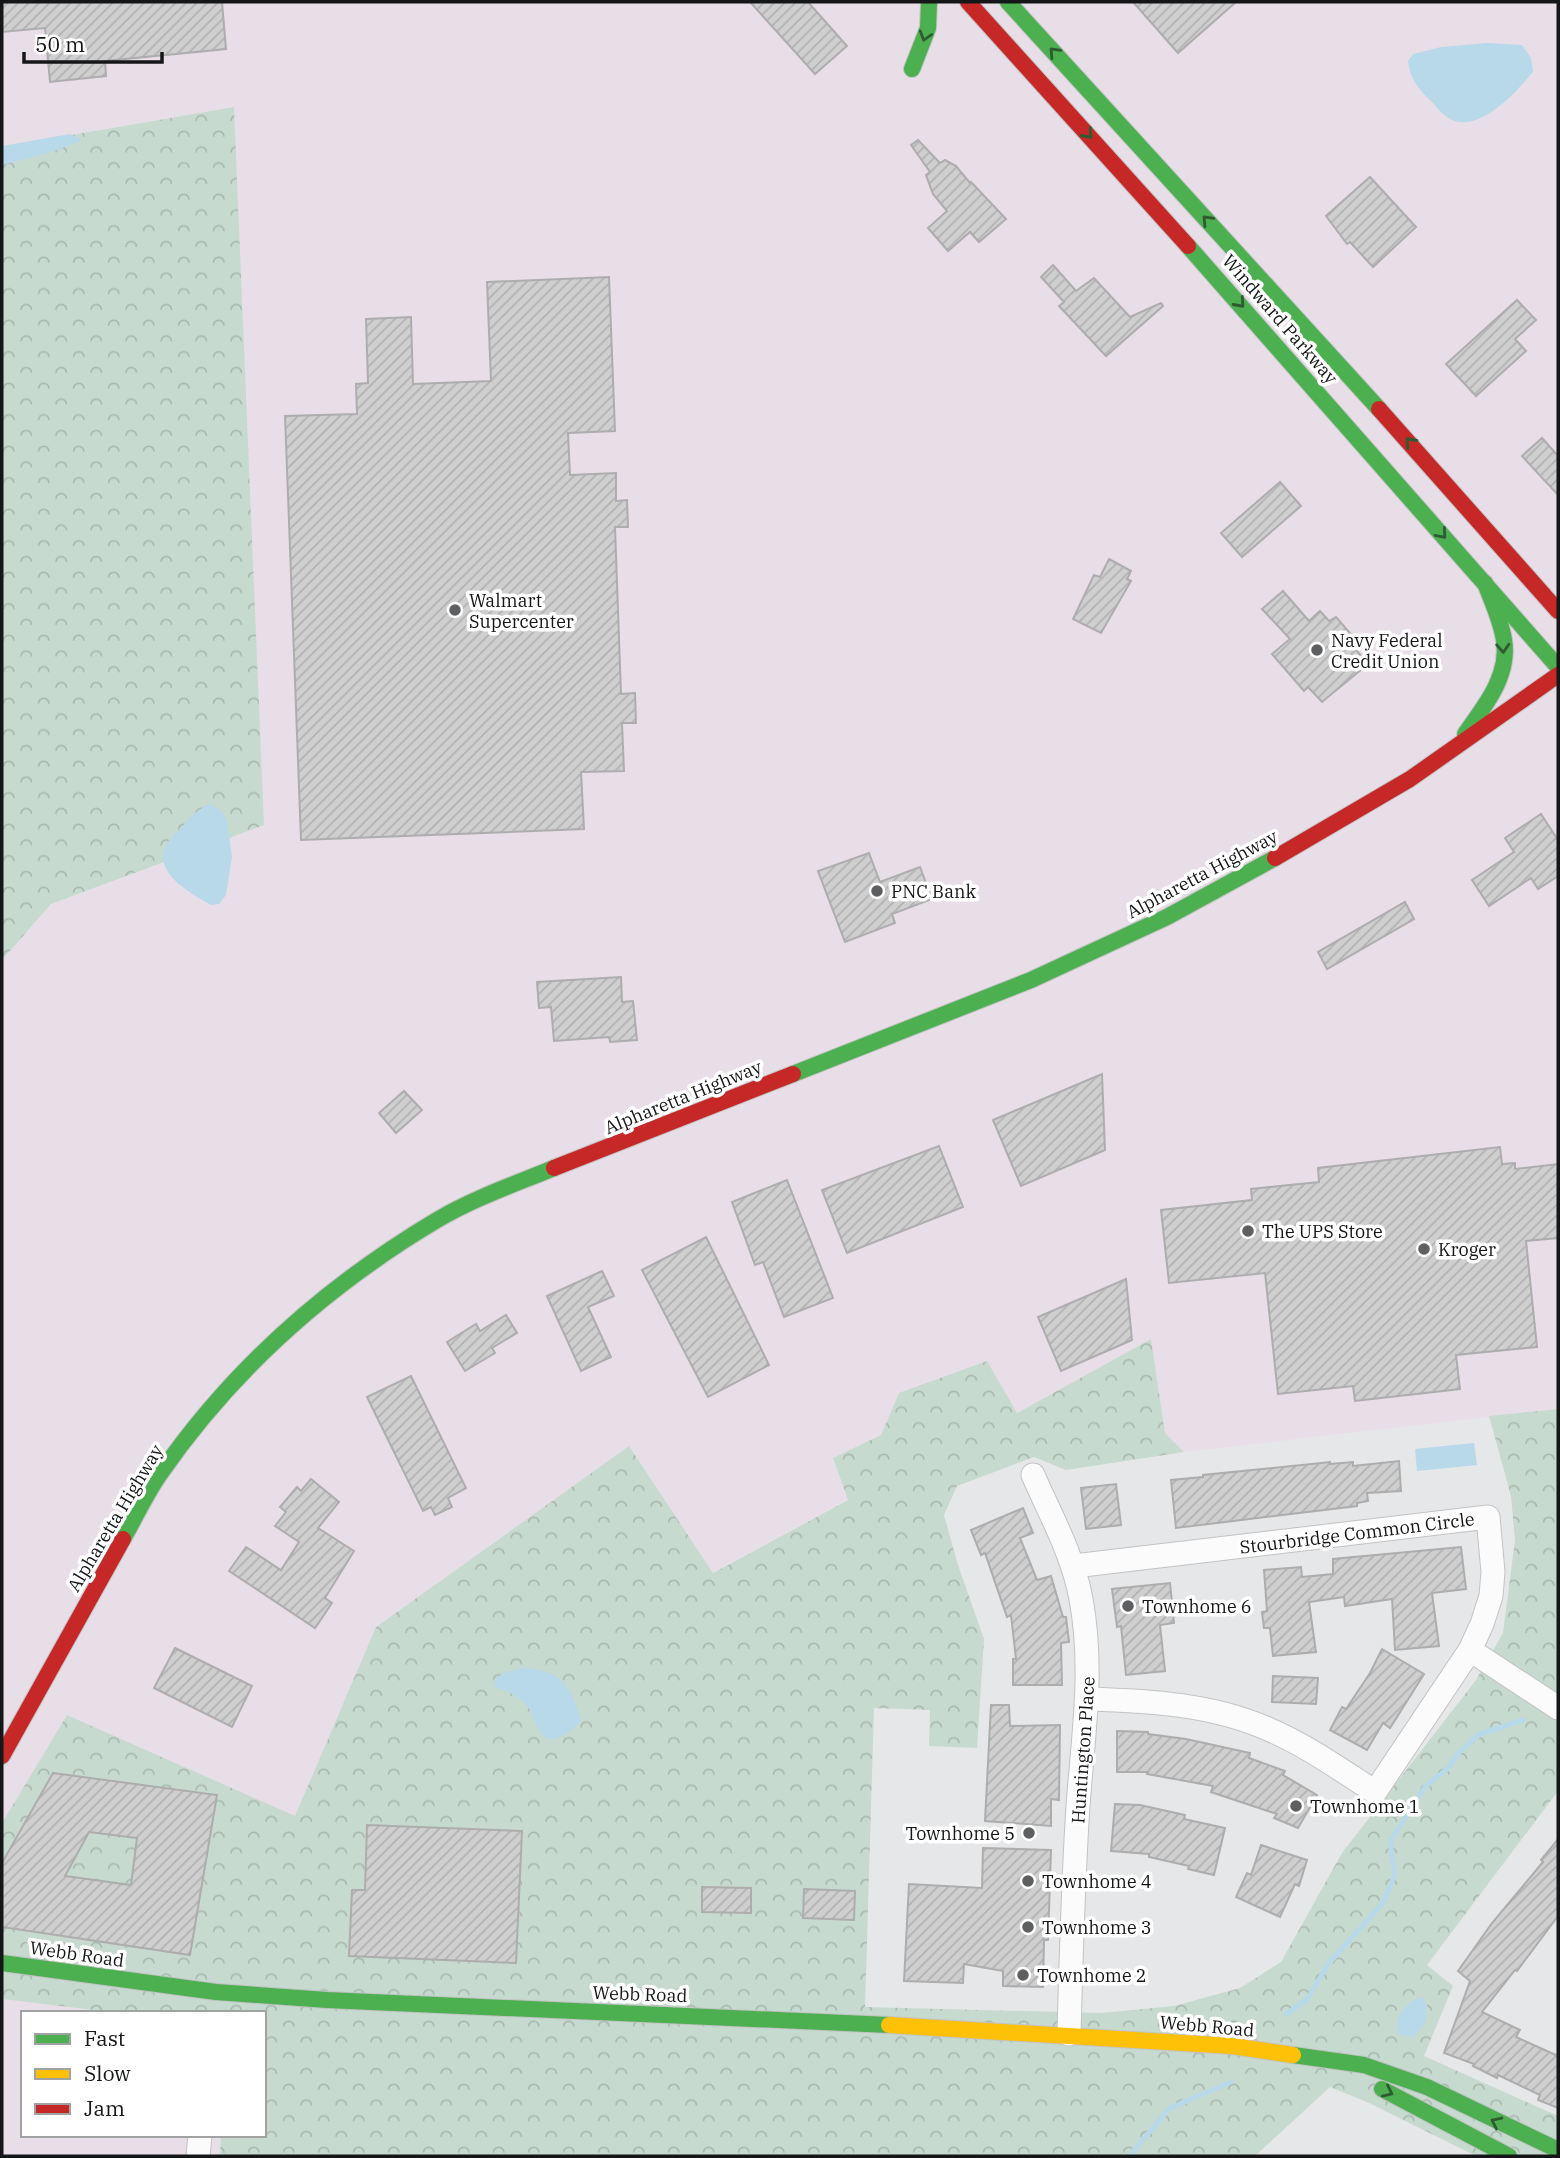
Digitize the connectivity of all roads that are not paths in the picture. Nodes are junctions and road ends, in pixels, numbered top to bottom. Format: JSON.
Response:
{"nodes":[{"id":1,"x":929,"y":2,"type":"edge"},
{"id":2,"x":968,"y":2,"type":"edge"},
{"id":3,"x":1008,"y":2,"type":"edge"},
{"id":4,"x":912,"y":69,"type":"dead end"},
{"id":5,"x":1485,"y":583,"type":"junction"},
{"id":6,"x":1558,"y":611,"type":"edge"},
{"id":7,"x":1558,"y":667,"type":"edge"},
{"id":8,"x":1558,"y":675,"type":"edge"},
{"id":9,"x":1457,"y":747,"type":"junction"},
{"id":10,"x":1033,"y":1475,"type":"dead end"},
{"id":11,"x":1074,"y":1566,"type":"junction"},
{"id":12,"x":1470,"y":1650,"type":"junction"},
{"id":13,"x":1088,"y":1699,"type":"junction"},
{"id":14,"x":1558,"y":1708,"type":"edge"},
{"id":15,"x":2,"y":1756,"type":"edge"},
{"id":16,"x":2,"y":1963,"type":"edge"},
{"id":17,"x":215,"y":2002,"type":"edge"},
{"id":18,"x":1069,"y":2034,"type":"junction"},
{"id":19,"x":1278,"y":2053,"type":"junction"},
{"id":20,"x":200,"y":2137,"type":"edge"},
{"id":21,"x":1558,"y":2150,"type":"edge"},
{"id":22,"x":198,"y":2156,"type":"edge"},
{"id":23,"x":1509,"y":2156,"type":"edge"}],
"edges":[{"from":1,"to":4,"type":"main road","one_way":true},
{"from":2,"to":5,"type":"main road","name":"Windward Parkway","one_way":true},
{"from":6,"to":3,"type":"main road","name":"Windward Parkway","one_way":true},
{"from":5,"to":7,"type":"main road","name":"Windward Parkway"},
{"from":5,"to":9,"type":"main road","one_way":true},
{"from":8,"to":9,"type":"main road","name":"Alpharetta Highway"},
{"from":9,"to":15,"type":"main road","name":"Alpharetta Highway"},
{"from":10,"to":11,"type":"street","name":"Huntington Place"},
{"from":11,"to":12,"type":"street","name":"Stourbridge Common Circle"},
{"from":11,"to":13,"type":"street","name":"Huntington Place"},
{"from":12,"to":13,"type":"street","name":"Stourbridge Common Circle"},
{"from":12,"to":14,"type":"street"},
{"from":13,"to":18,"type":"street","name":"Huntington Place"},
{"from":16,"to":17,"type":"main road","name":"Webb Road"},
{"from":17,"to":18,"type":"main road","name":"Webb Road"},
{"from":18,"to":19,"type":"main road","name":"Webb Road"},
{"from":21,"to":19,"type":"main road","name":"Webb Road","one_way":true},
{"from":19,"to":23,"type":"main road","name":"Webb Road","one_way":true},
{"from":20,"to":22,"type":"street"}]}
